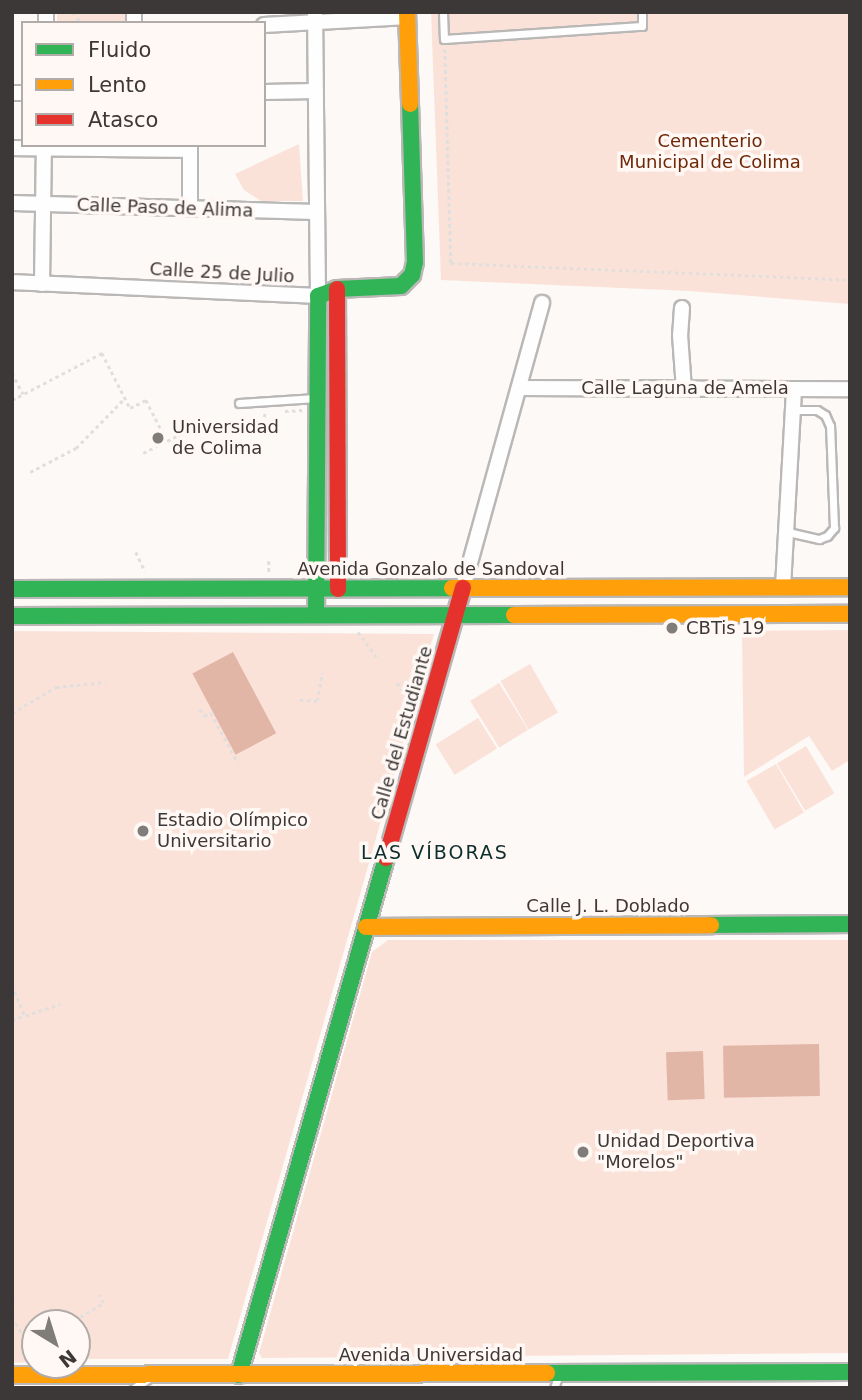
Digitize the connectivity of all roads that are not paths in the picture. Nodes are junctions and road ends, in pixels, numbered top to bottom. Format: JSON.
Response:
{"nodes":[{"id":1,"x":443,"y":12,"type":"edge"},
{"id":2,"x":642,"y":12,"type":"edge"},
{"id":3,"x":407,"y":15,"type":"edge"},
{"id":4,"x":315,"y":17,"type":"edge"},
{"id":5,"x":266,"y":25,"type":"edge"},
{"id":6,"x":316,"y":91,"type":"junction"},
{"id":7,"x":266,"y":92,"type":"edge"},
{"id":8,"x":44,"y":147,"type":"edge"},
{"id":9,"x":131,"y":147,"type":"edge"},
{"id":10,"x":12,"y":148,"type":"edge"},
{"id":11,"x":190,"y":148,"type":"edge"},
{"id":12,"x":12,"y":203,"type":"edge"},
{"id":13,"x":43,"y":204,"type":"junction"},
{"id":14,"x":190,"y":208,"type":"junction"},
{"id":15,"x":317,"y":212,"type":"junction"},
{"id":16,"x":12,"y":282,"type":"edge"},
{"id":17,"x":42,"y":284,"type":"junction"},
{"id":18,"x":337,"y":289,"type":"junction"},
{"id":19,"x":318,"y":296,"type":"junction"},
{"id":20,"x":542,"y":303,"type":"dead end"},
{"id":21,"x":682,"y":308,"type":"dead end"},
{"id":22,"x":338,"y":386,"type":"junction"},
{"id":23,"x":520,"y":388,"type":"junction"},
{"id":24,"x":684,"y":389,"type":"junction"},
{"id":25,"x":794,"y":389,"type":"junction"},
{"id":26,"x":850,"y":389,"type":"edge"},
{"id":27,"x":239,"y":403,"type":"dead end"},
{"id":28,"x":317,"y":404,"type":"junction"},
{"id":29,"x":793,"y":410,"type":"junction"},
{"id":30,"x":788,"y":532,"type":"junction"},
{"id":31,"x":678,"y":587,"type":"junction"},
{"id":32,"x":783,"y":587,"type":"junction"},
{"id":33,"x":850,"y":587,"type":"edge"},
{"id":34,"x":316,"y":588,"type":"junction"},
{"id":35,"x":463,"y":588,"type":"junction"},
{"id":36,"x":12,"y":589,"type":"edge"},
{"id":37,"x":338,"y":589,"type":"junction"},
{"id":38,"x":850,"y":614,"type":"edge"},
{"id":39,"x":316,"y":615,"type":"junction"},
{"id":40,"x":676,"y":615,"type":"junction"},
{"id":41,"x":12,"y":616,"type":"edge"},
{"id":42,"x":455,"y":616,"type":"junction"},
{"id":43,"x":850,"y":924,"type":"edge"},
{"id":44,"x":366,"y":927,"type":"junction"},
{"id":45,"x":850,"y":1373,"type":"edge"},
{"id":46,"x":156,"y":1375,"type":"junction"},
{"id":47,"x":239,"y":1375,"type":"junction"},
{"id":48,"x":12,"y":1376,"type":"edge"},
{"id":49,"x":557,"y":1381,"type":"edge"},
{"id":50,"x":134,"y":1388,"type":"edge"}],
"edges":[{"from":1,"to":2,"type":"lane"},
{"from":3,"to":4,"type":"street"},
{"from":3,"to":18,"type":"street","name":"Calle 25 de Julio"},
{"from":4,"to":5,"type":"street"},
{"from":4,"to":6,"type":"street"},
{"from":6,"to":7,"type":"street"},
{"from":6,"to":15,"type":"street"},
{"from":8,"to":9,"type":"street"},
{"from":8,"to":10,"type":"street"},
{"from":8,"to":13,"type":"street"},
{"from":9,"to":11,"type":"street"},
{"from":11,"to":14,"type":"street"},
{"from":12,"to":13,"type":"street","name":"Calle Paso de Alima"},
{"from":13,"to":14,"type":"street","name":"Calle Paso de Alima"},
{"from":13,"to":17,"type":"street"},
{"from":14,"to":15,"type":"street","name":"Calle Paso de Alima"},
{"from":15,"to":19,"type":"street"},
{"from":16,"to":17,"type":"street","name":"Calle 25 de Julio"},
{"from":17,"to":19,"type":"street","name":"Calle 25 de Julio"},
{"from":18,"to":19,"type":"street","name":"Calle 25 de Julio"},
{"from":18,"to":22,"type":"street"},
{"from":19,"to":28,"type":"street"},
{"from":20,"to":23,"type":"street","name":"Calle del Estudiante"},
{"from":21,"to":24,"type":"street"},
{"from":22,"to":28,"type":"lane"},
{"from":22,"to":37,"type":"street"},
{"from":23,"to":24,"type":"street","name":"Calle Laguna de Amela"},
{"from":23,"to":35,"type":"street","name":"Calle del Estudiante"},
{"from":24,"to":25,"type":"street","name":"Calle Laguna de Amela"},
{"from":25,"to":26,"type":"street","name":"Calle Laguna de Amela"},
{"from":25,"to":29,"type":"street"},
{"from":27,"to":28,"type":"lane"},
{"from":28,"to":34,"type":"street"},
{"from":29,"to":30,"type":"street"},
{"from":29,"to":30,"type":"lane"},
{"from":30,"to":32,"type":"street"},
{"from":31,"to":32,"type":"street","name":"Avenida Gonzalo de Sandoval"},
{"from":31,"to":35,"type":"street","name":"Avenida Gonzalo de Sandoval"},
{"from":31,"to":40,"type":"street"},
{"from":32,"to":33,"type":"street","name":"Avenida Gonzalo de Sandoval"},
{"from":34,"to":36,"type":"street","name":"Avenida Gonzalo de Sandoval"},
{"from":34,"to":37,"type":"street","name":"Avenida Gonzalo de Sandoval"},
{"from":34,"to":39,"type":"street"},
{"from":35,"to":37,"type":"street","name":"Avenida Gonzalo de Sandoval"},
{"from":35,"to":42,"type":"street","name":"Calle del Estudiante"},
{"from":38,"to":40,"type":"street"},
{"from":39,"to":41,"type":"street"},
{"from":39,"to":42,"type":"street"},
{"from":40,"to":42,"type":"street"},
{"from":42,"to":44,"type":"street","name":"Calle del Estudiante"},
{"from":43,"to":44,"type":"street","name":"Calle J. L. Doblado"},
{"from":44,"to":47,"type":"street","name":"Calle del Estudiante"},
{"from":45,"to":49,"type":"street","name":"Avenida Universidad"},
{"from":46,"to":47,"type":"street","name":"Avenida Universidad"},
{"from":46,"to":48,"type":"street","name":"Avenida Universidad"},
{"from":46,"to":50,"type":"lane"},
{"from":47,"to":49,"type":"street","name":"Avenida Universidad"}]}
